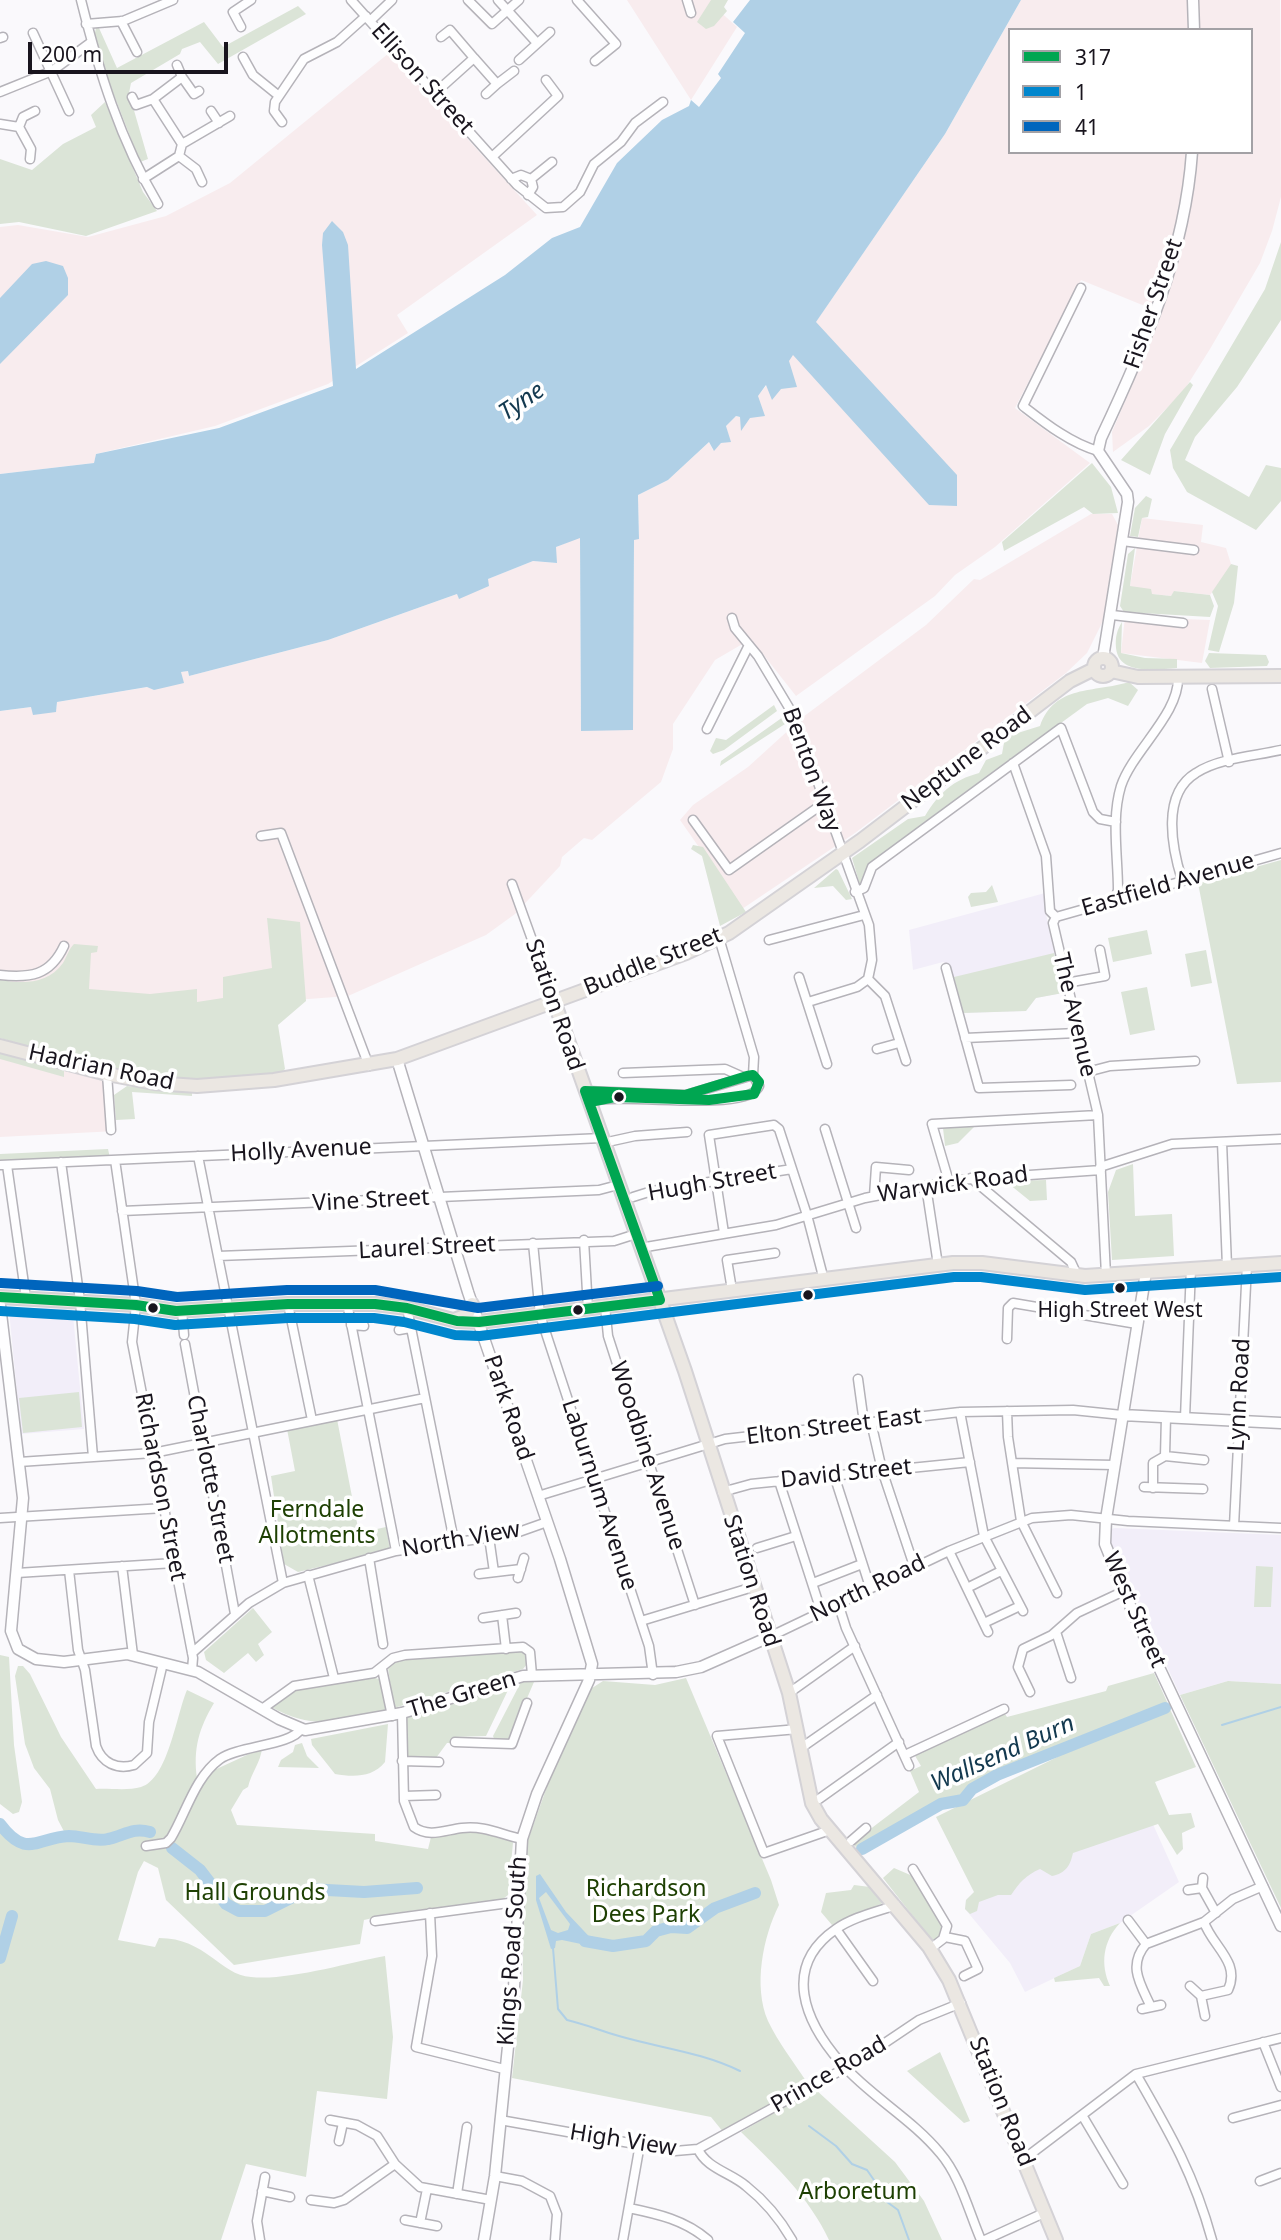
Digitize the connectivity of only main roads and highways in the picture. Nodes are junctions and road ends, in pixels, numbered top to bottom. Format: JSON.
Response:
{"nodes":[{"id":1,"x":1094,"y":669,"type":"junction"},
{"id":2,"x":1111,"y":671,"type":"junction"},
{"id":3,"x":1281,"y":676,"type":"edge"},
{"id":4,"x":842,"y":853,"type":"joint"},
{"id":5,"x":554,"y":1001,"type":"junction"},
{"id":6,"x":0,"y":1046,"type":"edge"},
{"id":7,"x":369,"y":1066,"type":"joint"},
{"id":8,"x":1281,"y":1264,"type":"edge"},
{"id":9,"x":0,"y":1297,"type":"edge"},
{"id":10,"x":660,"y":1300,"type":"junction"},
{"id":11,"x":472,"y":1304,"type":"road end"},
{"id":12,"x":454,"y":1321,"type":"junction"},
{"id":13,"x":1056,"y":2240,"type":"edge"}],
"edges":[{"from":1,"to":2,"type":"main road"},
{"from":1,"to":2,"type":"main road","name":"Neptune Road"},
{"from":1,"to":4,"type":"main road","name":"Neptune Road"},
{"from":2,"to":3,"type":"main road"},
{"from":4,"to":5,"type":"main road","name":"Buddle Street"},
{"from":5,"to":7,"type":"main road","name":"Buddle Street"},
{"from":5,"to":10,"type":"main road","name":"Station Road"},
{"from":6,"to":7,"type":"main road","name":"Hadrian Road"},
{"from":8,"to":10,"type":"main road"},
{"from":9,"to":12,"type":"main road"},
{"from":10,"to":12,"type":"main road"},
{"from":10,"to":13,"type":"main road","name":"Station Road"},
{"from":11,"to":12,"type":"main road"}]}
